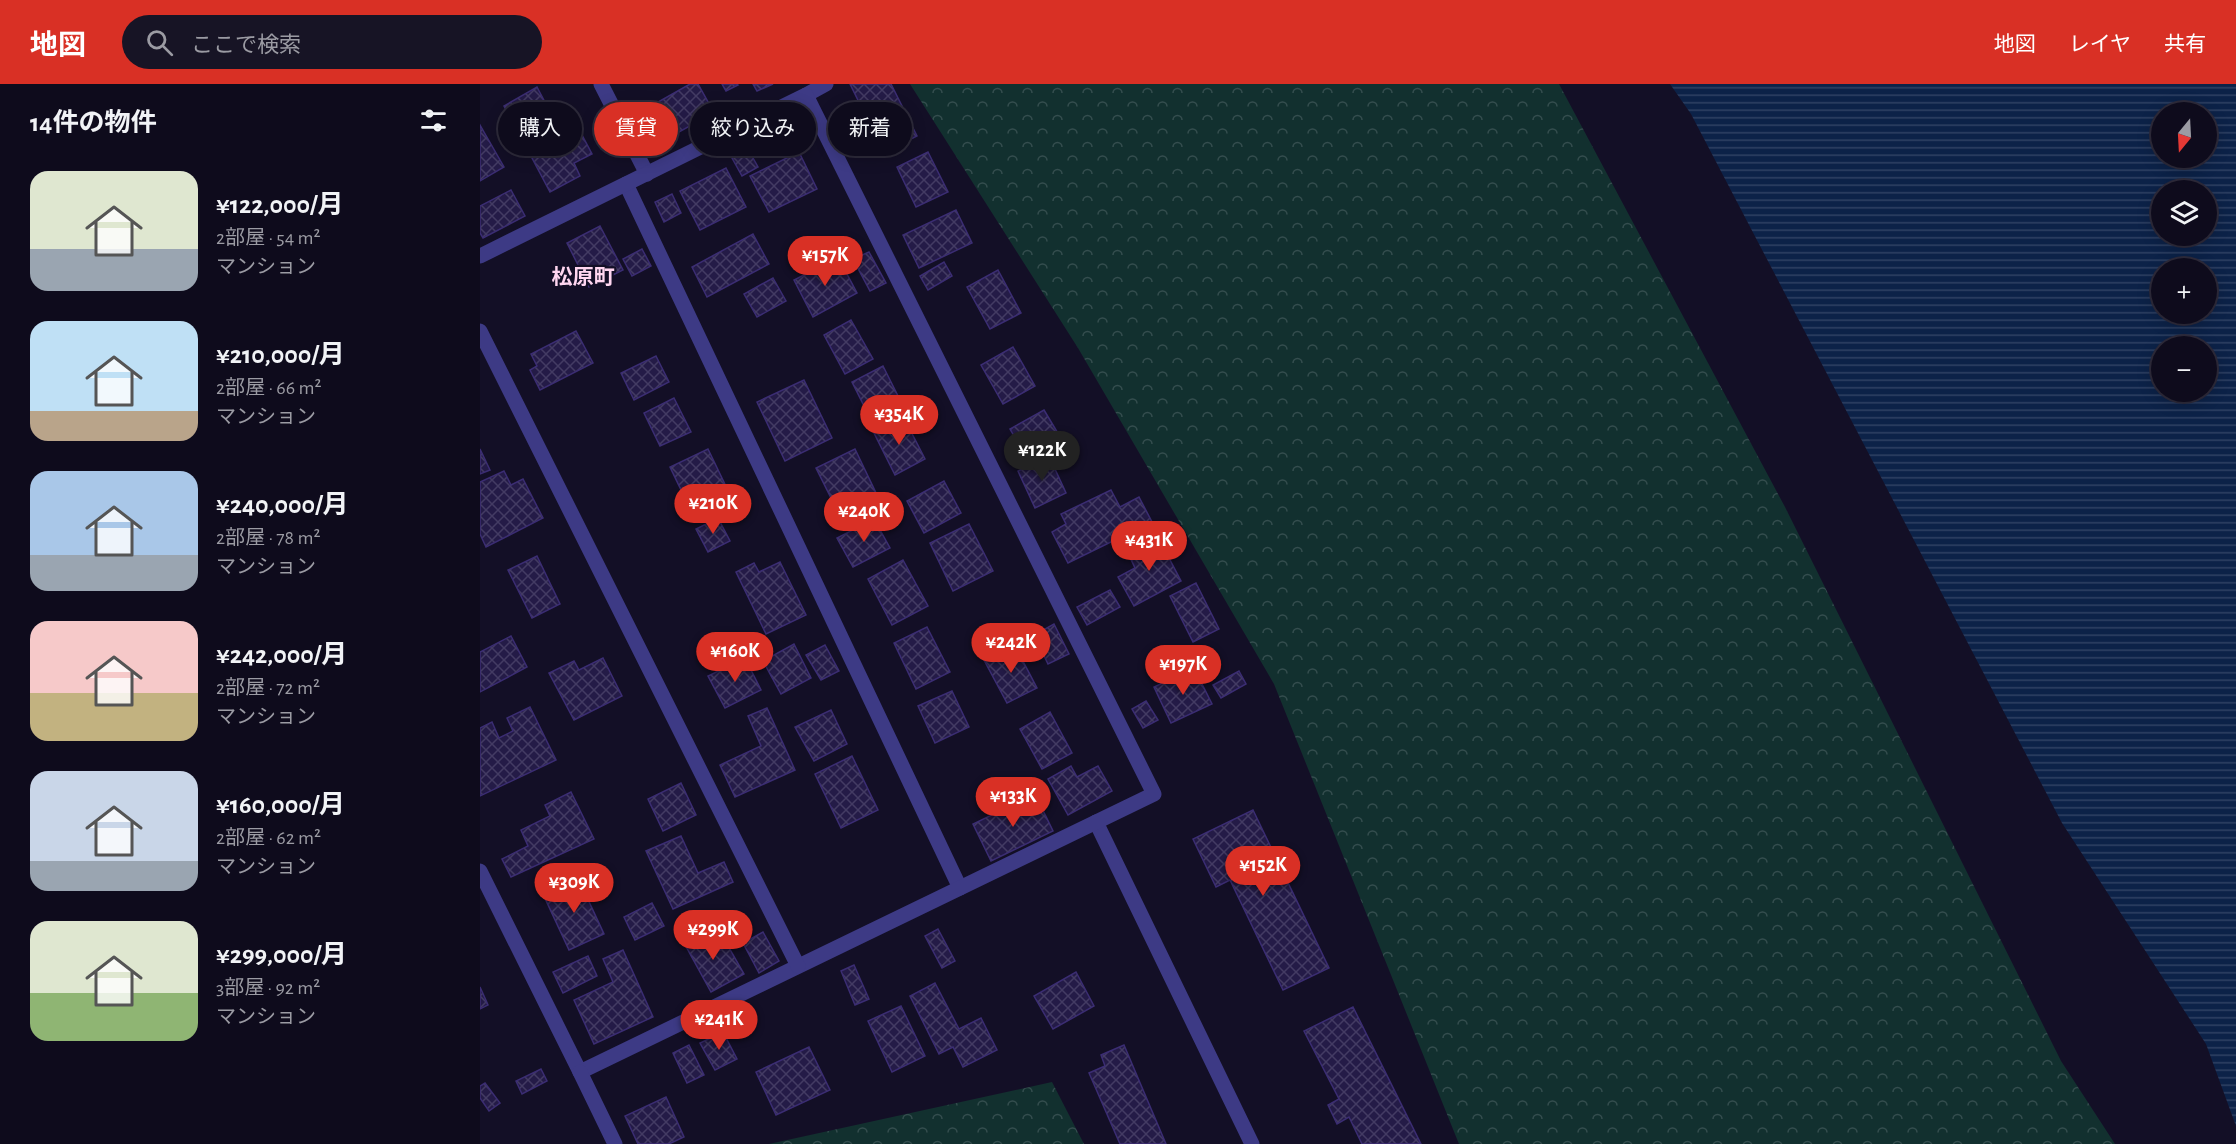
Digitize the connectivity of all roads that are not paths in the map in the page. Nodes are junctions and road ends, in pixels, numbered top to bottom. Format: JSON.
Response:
{"nodes":[{"id":1,"x":601,"y":84,"type":"edge"},
{"id":2,"x":826,"y":84,"type":"edge"},
{"id":3,"x":806,"y":95,"type":"junction"},
{"id":4,"x":647,"y":174,"type":"junction"},
{"id":5,"x":626,"y":184,"type":"junction"},
{"id":6,"x":480,"y":256,"type":"edge"},
{"id":7,"x":480,"y":331,"type":"edge"},
{"id":8,"x":1096,"y":822,"type":"junction"},
{"id":9,"x":480,"y":871,"type":"edge"},
{"id":10,"x":960,"y":888,"type":"junction"},
{"id":11,"x":798,"y":966,"type":"junction"},
{"id":12,"x":580,"y":1072,"type":"junction"},
{"id":13,"x":615,"y":1144,"type":"edge"},
{"id":14,"x":1252,"y":1144,"type":"edge"}],
"edges":[{"from":1,"to":4,"type":"street"},
{"from":2,"to":3,"type":"street"},
{"from":3,"to":4,"type":"street"},
{"from":3,"to":8,"type":"street"},
{"from":4,"to":5,"type":"street"},
{"from":5,"to":6,"type":"street"},
{"from":5,"to":10,"type":"street"},
{"from":7,"to":11,"type":"street"},
{"from":8,"to":10,"type":"street"},
{"from":8,"to":14,"type":"street"},
{"from":9,"to":12,"type":"street"},
{"from":10,"to":11,"type":"street"},
{"from":11,"to":12,"type":"street"},
{"from":12,"to":13,"type":"street"}]}
